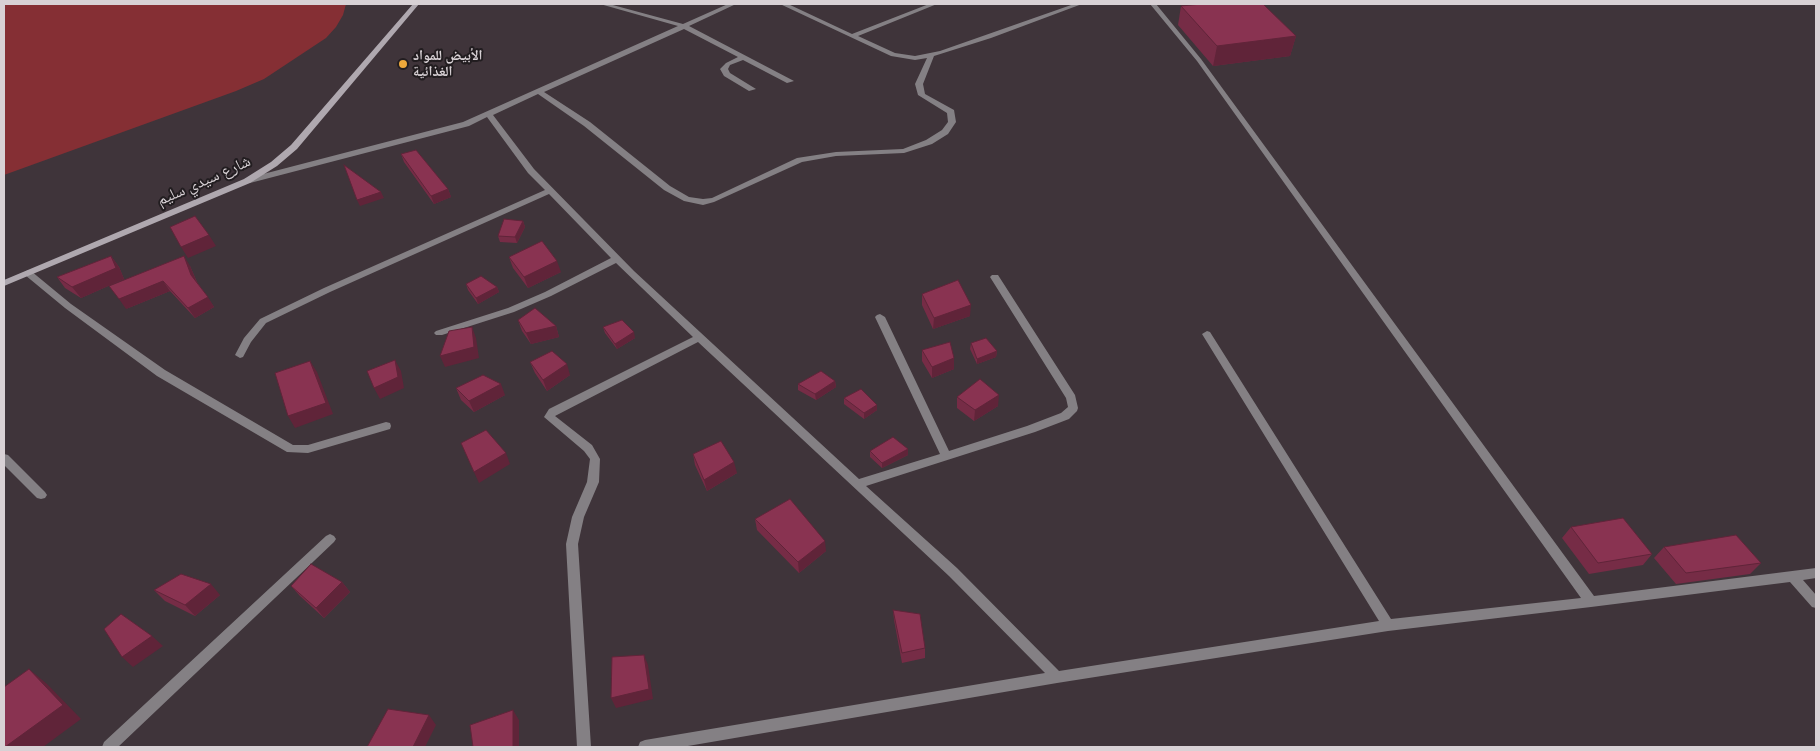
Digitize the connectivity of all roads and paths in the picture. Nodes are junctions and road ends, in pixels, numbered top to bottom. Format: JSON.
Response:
{"nodes":[{"id":1,"x":416,"y":4,"type":"edge"},
{"id":2,"x":603,"y":4,"type":"edge"},
{"id":3,"x":733,"y":4,"type":"edge"},
{"id":4,"x":783,"y":4,"type":"edge"},
{"id":5,"x":934,"y":4,"type":"edge"},
{"id":6,"x":1079,"y":4,"type":"edge"},
{"id":7,"x":1153,"y":4,"type":"edge"},
{"id":8,"x":684,"y":26,"type":"junction"},
{"id":9,"x":852,"y":36,"type":"junction"},
{"id":10,"x":932,"y":54,"type":"junction"},
{"id":11,"x":743,"y":56,"type":"junction"},
{"id":12,"x":790,"y":81,"type":"dead end"},
{"id":13,"x":752,"y":89,"type":"dead end"},
{"id":14,"x":540,"y":92,"type":"junction"},
{"id":15,"x":489,"y":115,"type":"junction"},
{"id":16,"x":247,"y":182,"type":"junction"},
{"id":17,"x":549,"y":191,"type":"junction"},
{"id":18,"x":616,"y":259,"type":"junction"},
{"id":19,"x":28,"y":273,"type":"junction"},
{"id":20,"x":994,"y":277,"type":"dead end"},
{"id":21,"x":4,"y":283,"type":"edge"},
{"id":22,"x":880,"y":317,"type":"dead end"},
{"id":23,"x":439,"y":333,"type":"dead end"},
{"id":24,"x":1207,"y":334,"type":"dead end"},
{"id":25,"x":700,"y":336,"type":"junction"},
{"id":26,"x":240,"y":355,"type":"dead end"},
{"id":27,"x":386,"y":426,"type":"dead end"},
{"id":28,"x":946,"y":455,"type":"junction"},
{"id":29,"x":4,"y":458,"type":"edge"},
{"id":30,"x":857,"y":484,"type":"junction"},
{"id":31,"x":41,"y":495,"type":"dead end"},
{"id":32,"x":330,"y":539,"type":"dead end"},
{"id":33,"x":1816,"y":573,"type":"edge"},
{"id":34,"x":1793,"y":577,"type":"junction"},
{"id":35,"x":1591,"y":602,"type":"junction"},
{"id":36,"x":1816,"y":603,"type":"edge"},
{"id":37,"x":1388,"y":625,"type":"junction"},
{"id":38,"x":1057,"y":677,"type":"junction"},
{"id":39,"x":669,"y":745,"type":"edge"},
{"id":40,"x":109,"y":747,"type":"edge"},
{"id":41,"x":584,"y":747,"type":"edge"},
{"id":42,"x":645,"y":747,"type":"edge"}],
"edges":[{"from":1,"to":16,"type":"main road","name":"شارع سيدي سليم"},
{"from":2,"to":8,"type":"street"},
{"from":3,"to":8,"type":"street"},
{"from":4,"to":9,"type":"street"},
{"from":5,"to":9,"type":"street"},
{"from":6,"to":10,"type":"street"},
{"from":7,"to":35,"type":"street"},
{"from":8,"to":11,"type":"street"},
{"from":8,"to":14,"type":"street"},
{"from":9,"to":10,"type":"street"},
{"from":10,"to":14,"type":"street"},
{"from":11,"to":12,"type":"street"},
{"from":11,"to":13,"type":"street"},
{"from":14,"to":15,"type":"street"},
{"from":15,"to":16,"type":"street"},
{"from":15,"to":17,"type":"street"},
{"from":16,"to":19,"type":"main road","name":"شارع سيدي سليم"},
{"from":17,"to":18,"type":"street"},
{"from":17,"to":26,"type":"street"},
{"from":18,"to":23,"type":"street"},
{"from":18,"to":25,"type":"street"},
{"from":19,"to":21,"type":"main road","name":"شارع سيدي سليم"},
{"from":19,"to":27,"type":"street"},
{"from":20,"to":28,"type":"street"},
{"from":22,"to":28,"type":"street"},
{"from":24,"to":37,"type":"street"},
{"from":25,"to":30,"type":"street"},
{"from":25,"to":41,"type":"street"},
{"from":28,"to":30,"type":"street"},
{"from":29,"to":31,"type":"street"},
{"from":30,"to":38,"type":"street"},
{"from":32,"to":40,"type":"street"},
{"from":33,"to":34,"type":"street"},
{"from":34,"to":35,"type":"street"},
{"from":34,"to":36,"type":"street"},
{"from":35,"to":37,"type":"street"},
{"from":37,"to":38,"type":"street"},
{"from":38,"to":39,"type":"street"},
{"from":39,"to":42,"type":"street"}]}
